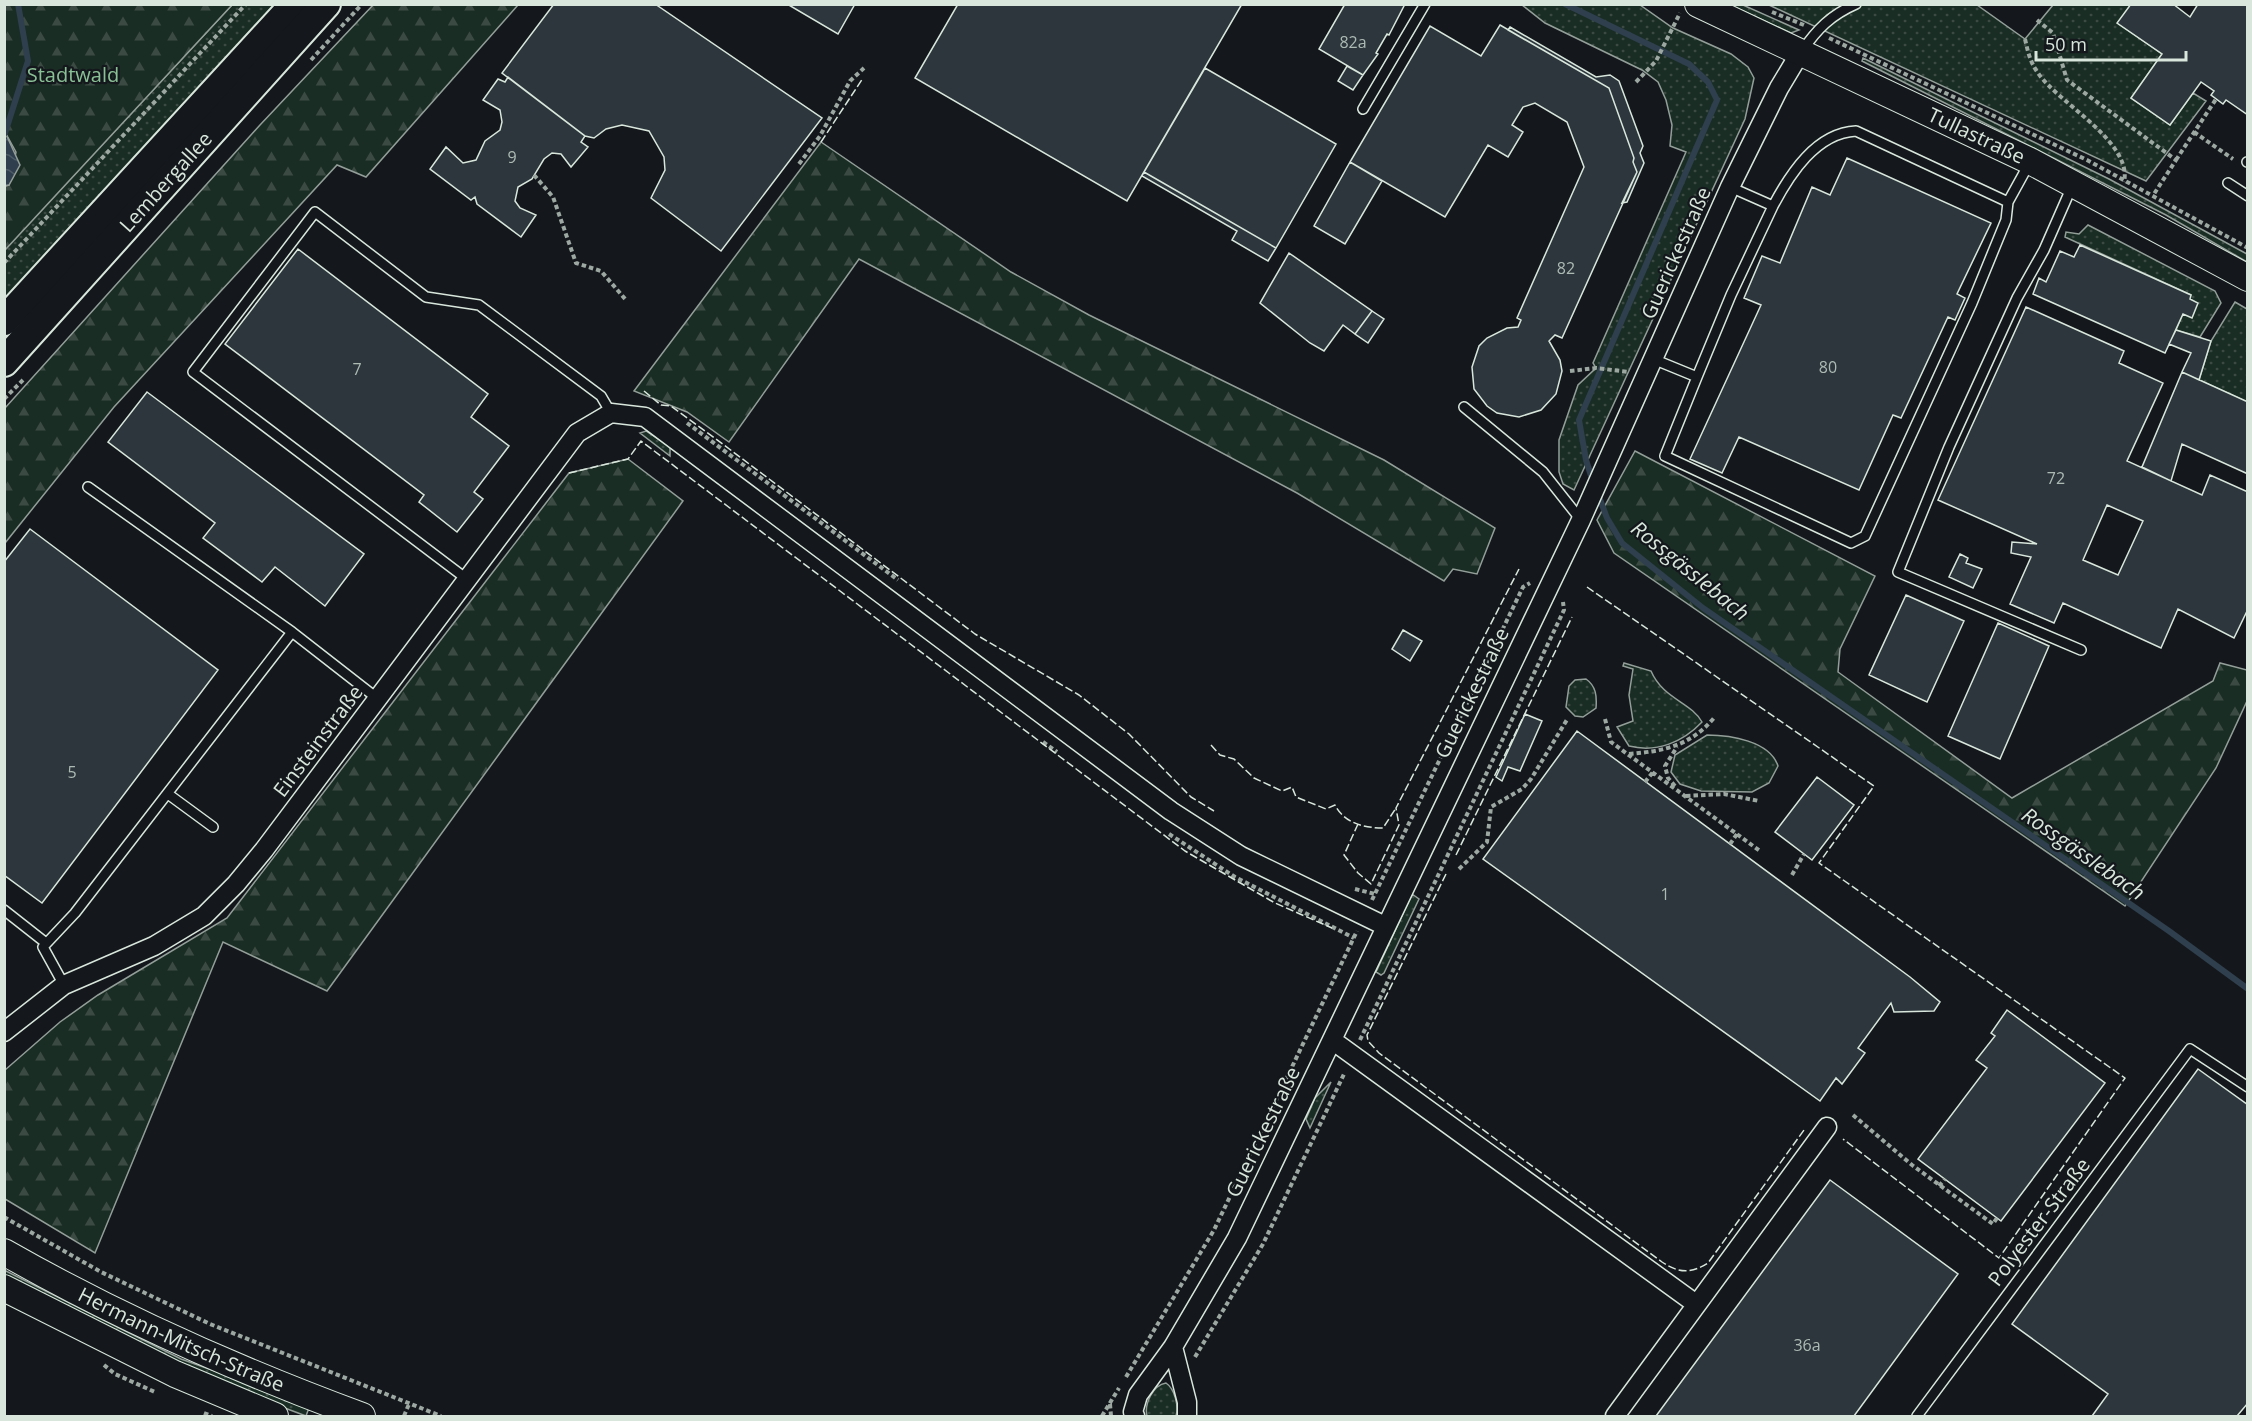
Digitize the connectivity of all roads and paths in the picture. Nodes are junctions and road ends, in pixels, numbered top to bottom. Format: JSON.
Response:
{"nodes":[{"id":1,"x":246,"y":4,"type":"edge"},
{"id":2,"x":296,"y":4,"type":"edge"},
{"id":3,"x":326,"y":4,"type":"edge"},
{"id":4,"x":1425,"y":4,"type":"edge"},
{"id":5,"x":1684,"y":4,"type":"edge"},
{"id":6,"x":1698,"y":4,"type":"edge"},
{"id":7,"x":1856,"y":4,"type":"edge"},
{"id":8,"x":1765,"y":9,"type":"dead end"},
{"id":9,"x":2037,"y":20,"type":"dead end"},
{"id":10,"x":1816,"y":30,"type":"junction"},
{"id":11,"x":2025,"y":39,"type":"dead end"},
{"id":12,"x":1800,"y":53,"type":"junction"},
{"id":13,"x":864,"y":68,"type":"dead end"},
{"id":14,"x":1636,"y":82,"type":"dead end"},
{"id":15,"x":2216,"y":99,"type":"dead end"},
{"id":16,"x":1363,"y":109,"type":"dead end"},
{"id":17,"x":2194,"y":132,"type":"junction"},
{"id":18,"x":2176,"y":160,"type":"junction"},
{"id":19,"x":2030,"y":161,"type":"junction"},
{"id":20,"x":2244,"y":162,"type":"edge"},
{"id":21,"x":799,"y":164,"type":"dead end"},
{"id":22,"x":534,"y":175,"type":"dead end"},
{"id":23,"x":2124,"y":182,"type":"dead end"},
{"id":24,"x":2228,"y":183,"type":"dead end"},
{"id":25,"x":2073,"y":184,"type":"junction"},
{"id":26,"x":1730,"y":188,"type":"junction"},
{"id":27,"x":2154,"y":194,"type":"dead end"},
{"id":28,"x":2247,"y":196,"type":"edge"},
{"id":29,"x":2008,"y":202,"type":"junction"},
{"id":30,"x":1773,"y":206,"type":"junction"},
{"id":31,"x":4,"y":263,"type":"edge"},
{"id":32,"x":2247,"y":278,"type":"edge"},
{"id":33,"x":626,"y":300,"type":"dead end"},
{"id":34,"x":4,"y":321,"type":"edge"},
{"id":35,"x":1653,"y":359,"type":"junction"},
{"id":36,"x":4,"y":362,"type":"edge"},
{"id":37,"x":1610,"y":369,"type":"dead end"},
{"id":38,"x":1570,"y":371,"type":"dead end"},
{"id":39,"x":1697,"y":377,"type":"junction"},
{"id":40,"x":1464,"y":407,"type":"dead end"},
{"id":41,"x":611,"y":413,"type":"junction"},
{"id":42,"x":682,"y":420,"type":"dead end"},
{"id":43,"x":88,"y":487,"type":"dead end"},
{"id":44,"x":1584,"y":512,"type":"junction"},
{"id":45,"x":1555,"y":570,"type":"junction"},
{"id":46,"x":468,"y":580,"type":"junction"},
{"id":47,"x":905,"y":586,"type":"dead end"},
{"id":48,"x":292,"y":632,"type":"junction"},
{"id":49,"x":2081,"y":650,"type":"dead end"},
{"id":50,"x":378,"y":699,"type":"junction"},
{"id":51,"x":1568,"y":718,"type":"dead end"},
{"id":52,"x":1714,"y":718,"type":"dead end"},
{"id":53,"x":1605,"y":719,"type":"dead end"},
{"id":54,"x":1677,"y":747,"type":"junction"},
{"id":55,"x":1628,"y":754,"type":"junction"},
{"id":56,"x":1653,"y":772,"type":"junction"},
{"id":57,"x":1645,"y":782,"type":"dead end"},
{"id":58,"x":1679,"y":792,"type":"junction"},
{"id":59,"x":168,"y":794,"type":"junction"},
{"id":60,"x":1686,"y":796,"type":"junction"},
{"id":61,"x":1759,"y":801,"type":"dead end"},
{"id":62,"x":213,"y":827,"type":"dead end"},
{"id":63,"x":1737,"y":834,"type":"junction"},
{"id":64,"x":1730,"y":844,"type":"dead end"},
{"id":65,"x":1760,"y":851,"type":"dead end"},
{"id":66,"x":1804,"y":854,"type":"dead end"},
{"id":67,"x":1459,"y":869,"type":"dead end"},
{"id":68,"x":1792,"y":875,"type":"dead end"},
{"id":69,"x":1347,"y":886,"type":"dead end"},
{"id":70,"x":1375,"y":894,"type":"junction"},
{"id":71,"x":4,"y":910,"type":"edge"},
{"id":72,"x":1364,"y":917,"type":"junction"},
{"id":73,"x":1385,"y":926,"type":"junction"},
{"id":74,"x":46,"y":943,"type":"junction"},
{"id":75,"x":63,"y":986,"type":"junction"},
{"id":76,"x":4,"y":1032,"type":"edge"},
{"id":77,"x":1332,"y":1040,"type":"junction"},
{"id":78,"x":1353,"y":1055,"type":"junction"},
{"id":79,"x":2247,"y":1087,"type":"edge"},
{"id":80,"x":1853,"y":1115,"type":"dead end"},
{"id":81,"x":1827,"y":1127,"type":"dead end"},
{"id":82,"x":1945,"y":1179,"type":"dead end"},
{"id":83,"x":1939,"y":1186,"type":"junction"},
{"id":84,"x":4,"y":1217,"type":"edge"},
{"id":85,"x":1997,"y":1218,"type":"dead end"},
{"id":86,"x":4,"y":1252,"type":"edge"},
{"id":87,"x":4,"y":1288,"type":"edge"},
{"id":88,"x":1696,"y":1304,"type":"junction"},
{"id":89,"x":1173,"y":1347,"type":"junction"},
{"id":90,"x":1196,"y":1368,"type":"dead end"},
{"id":91,"x":1110,"y":1403,"type":"junction"},
{"id":92,"x":409,"y":1404,"type":"junction"},
{"id":93,"x":269,"y":1415,"type":"edge"},
{"id":94,"x":353,"y":1415,"type":"edge"},
{"id":95,"x":404,"y":1416,"type":"edge"},
{"id":96,"x":441,"y":1416,"type":"edge"},
{"id":97,"x":1102,"y":1416,"type":"edge"},
{"id":98,"x":1111,"y":1416,"type":"edge"},
{"id":99,"x":1135,"y":1416,"type":"edge"},
{"id":100,"x":1187,"y":1416,"type":"edge"},
{"id":101,"x":1615,"y":1416,"type":"edge"},
{"id":102,"x":1917,"y":1416,"type":"edge"}],
"edges":[{"from":1,"to":31,"type":"path"},
{"from":2,"to":34,"type":"main road","name":"Lembergallee"},
{"from":3,"to":36,"type":"main road","name":"Lembergallee"},
{"from":4,"to":16,"type":"lane"},
{"from":5,"to":14,"type":"path"},
{"from":6,"to":12,"type":"main road","name":"Tullastraße"},
{"from":7,"to":10,"type":"lane"},
{"from":8,"to":10,"type":"path"},
{"from":9,"to":18,"type":"path"},
{"from":10,"to":12,"type":"lane"},
{"from":11,"to":23,"type":"path"},
{"from":12,"to":19,"type":"main road","name":"Tullastraße"},
{"from":12,"to":26,"type":"street","name":"Guerickestraße"},
{"from":13,"to":21,"type":"path"},
{"from":15,"to":17,"type":"path"},
{"from":17,"to":18,"type":"path"},
{"from":17,"to":20,"type":"path"},
{"from":18,"to":27,"type":"path"},
{"from":19,"to":25,"type":"main road","name":"Tullastraße"},
{"from":19,"to":29,"type":"lane"},
{"from":22,"to":33,"type":"path"},
{"from":24,"to":28,"type":"lane"},
{"from":25,"to":32,"type":"main road","name":"Tullastraße"},
{"from":25,"to":49,"type":"lane"},
{"from":26,"to":30,"type":"lane"},
{"from":26,"to":35,"type":"street","name":"Guerickestraße"},
{"from":29,"to":30,"type":"lane"},
{"from":29,"to":39,"type":"lane"},
{"from":30,"to":39,"type":"lane"},
{"from":35,"to":39,"type":"lane"},
{"from":35,"to":44,"type":"street","name":"Guerickestraße"},
{"from":37,"to":38,"type":"path"},
{"from":40,"to":44,"type":"lane"},
{"from":41,"to":46,"type":"street","name":"Einsteinstraße"},
{"from":41,"to":46,"type":"lane"},
{"from":41,"to":72,"type":"street"},
{"from":42,"to":47,"type":"path"},
{"from":43,"to":48,"type":"lane"},
{"from":44,"to":45,"type":"street","name":"Guerickestraße"},
{"from":45,"to":70,"type":"path"},
{"from":45,"to":73,"type":"street","name":"Guerickestraße"},
{"from":45,"to":78,"type":"path"},
{"from":46,"to":50,"type":"street","name":"Einsteinstraße"},
{"from":48,"to":50,"type":"lane"},
{"from":48,"to":59,"type":"lane"},
{"from":50,"to":75,"type":"street","name":"Einsteinstraße"},
{"from":51,"to":67,"type":"path"},
{"from":52,"to":54,"type":"path"},
{"from":53,"to":55,"type":"path"},
{"from":54,"to":55,"type":"path"},
{"from":54,"to":58,"type":"path"},
{"from":55,"to":56,"type":"path"},
{"from":56,"to":57,"type":"path"},
{"from":56,"to":58,"type":"path"},
{"from":58,"to":60,"type":"path"},
{"from":59,"to":62,"type":"lane"},
{"from":59,"to":74,"type":"lane"},
{"from":60,"to":61,"type":"path"},
{"from":60,"to":63,"type":"path"},
{"from":63,"to":64,"type":"path"},
{"from":63,"to":65,"type":"path"},
{"from":66,"to":68,"type":"path"},
{"from":69,"to":70,"type":"path"},
{"from":70,"to":72,"type":"path"},
{"from":71,"to":74,"type":"lane"},
{"from":72,"to":73,"type":"street"},
{"from":72,"to":91,"type":"path"},
{"from":73,"to":77,"type":"street","name":"Guerickestraße"},
{"from":74,"to":75,"type":"lane"},
{"from":75,"to":76,"type":"street","name":"Einsteinstraße"},
{"from":77,"to":78,"type":"street"},
{"from":77,"to":89,"type":"street","name":"Guerickestraße"},
{"from":78,"to":88,"type":"street"},
{"from":78,"to":90,"type":"path"},
{"from":79,"to":102,"type":"lane","name":"Polyester-Straße"},
{"from":80,"to":83,"type":"path"},
{"from":81,"to":88,"type":"street"},
{"from":82,"to":83,"type":"path"},
{"from":83,"to":85,"type":"path"},
{"from":84,"to":92,"type":"path"},
{"from":86,"to":94,"type":"main road","name":"Hermann-Mitsch-Straße"},
{"from":87,"to":93,"type":"main road","name":"Hermann-Mitsch-Straße"},
{"from":88,"to":101,"type":"street"},
{"from":89,"to":99,"type":"street","name":"Guerickestraße"},
{"from":89,"to":100,"type":"street"},
{"from":91,"to":97,"type":"path"},
{"from":91,"to":98,"type":"path"},
{"from":92,"to":95,"type":"path"},
{"from":92,"to":96,"type":"path"}]}
